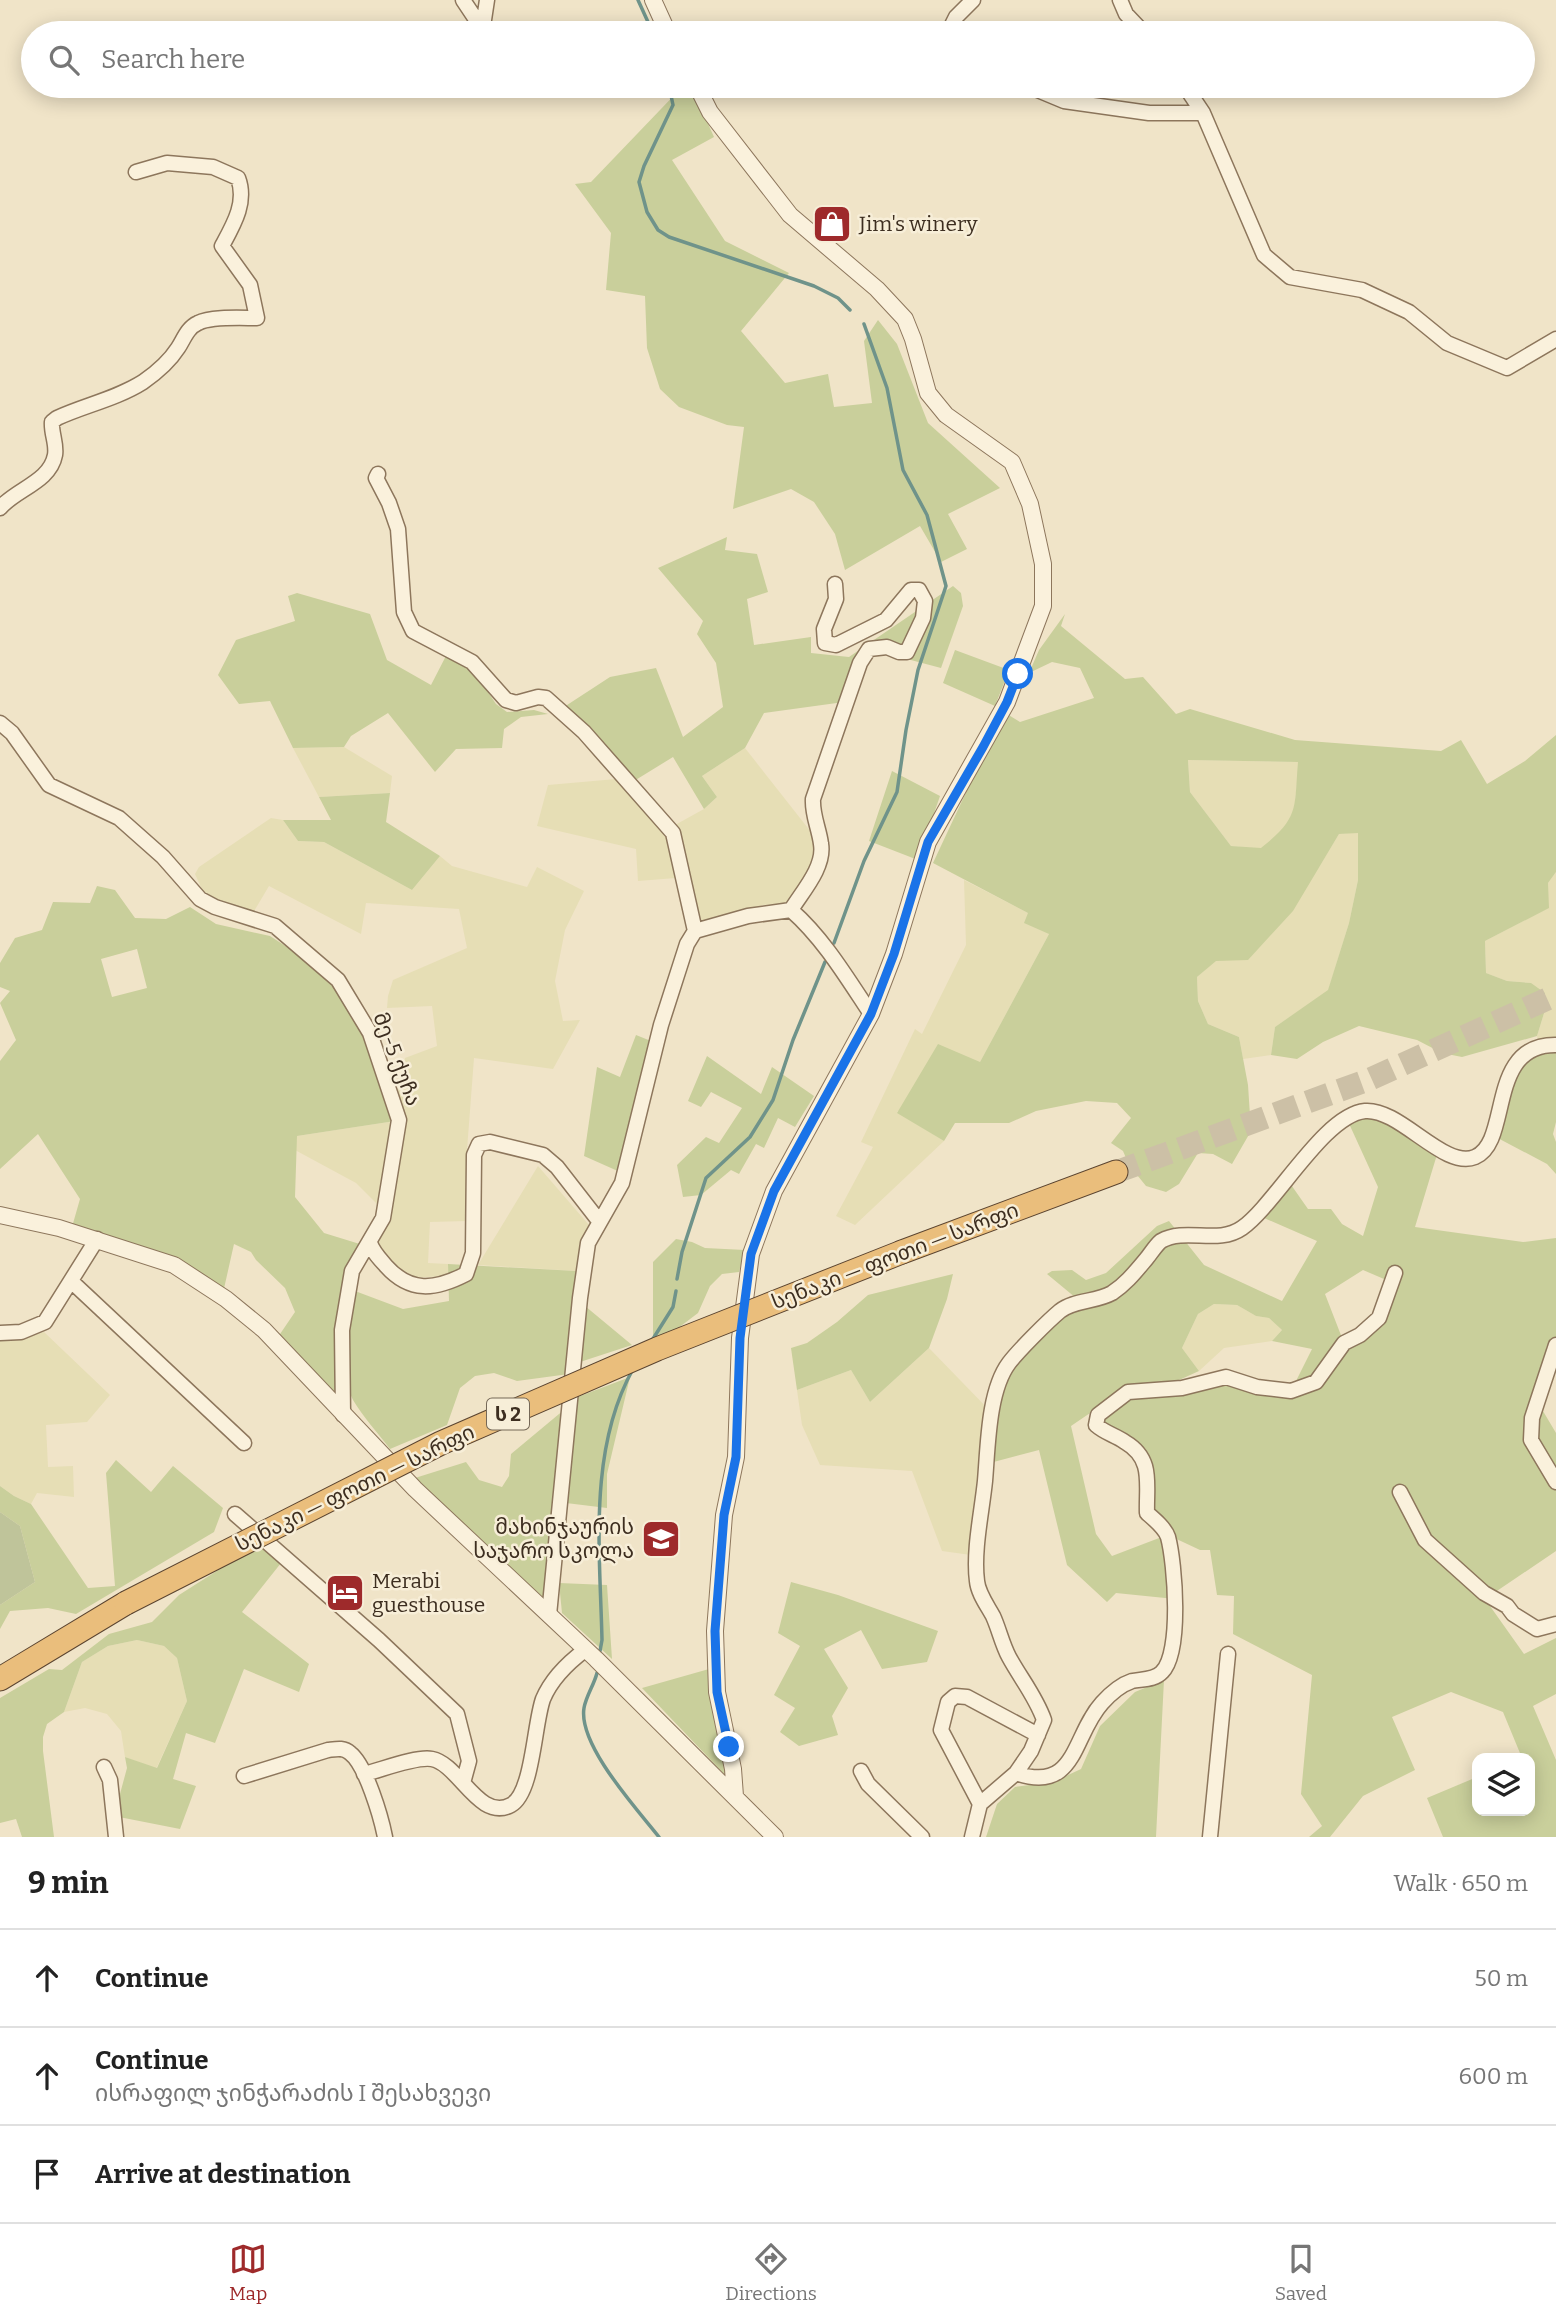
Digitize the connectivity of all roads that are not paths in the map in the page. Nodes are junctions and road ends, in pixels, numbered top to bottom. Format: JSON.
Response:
{"nodes":[{"id":1,"x":463,"y":0,"type":"edge"},
{"id":2,"x":487,"y":0,"type":"edge"},
{"id":3,"x":653,"y":0,"type":"edge"},
{"id":4,"x":973,"y":0,"type":"edge"},
{"id":5,"x":1120,"y":0,"type":"edge"},
{"id":6,"x":476,"y":21,"type":"edge"},
{"id":7,"x":483,"y":21,"type":"edge"},
{"id":8,"x":663,"y":21,"type":"edge"},
{"id":9,"x":954,"y":21,"type":"edge"},
{"id":10,"x":1133,"y":21,"type":"edge"},
{"id":11,"x":703,"y":98,"type":"edge"},
{"id":12,"x":1057,"y":98,"type":"edge"},
{"id":13,"x":1193,"y":98,"type":"edge"},
{"id":14,"x":1203,"y":113,"type":"junction"},
{"id":15,"x":136,"y":172,"type":"dead end"},
{"id":16,"x":1556,"y":338,"type":"edge"},
{"id":17,"x":378,"y":474,"type":"dead end"},
{"id":18,"x":0,"y":508,"type":"edge"},
{"id":19,"x":835,"y":584,"type":"dead end"},
{"id":20,"x":0,"y":723,"type":"edge"},
{"id":21,"x":791,"y":910,"type":"junction"},
{"id":22,"x":695,"y":931,"type":"junction"},
{"id":23,"x":871,"y":1014,"type":"junction"},
{"id":24,"x":1556,"y":1045,"type":"edge"},
{"id":25,"x":1116,"y":1172,"type":"tunnel mouth"},
{"id":26,"x":0,"y":1215,"type":"edge"},
{"id":27,"x":599,"y":1221,"type":"junction"},
{"id":28,"x":97,"y":1239,"type":"junction"},
{"id":29,"x":370,"y":1243,"type":"junction"},
{"id":30,"x":1395,"y":1273,"type":"dead end"},
{"id":31,"x":71,"y":1281,"type":"junction"},
{"id":32,"x":0,"y":1333,"type":"edge"},
{"id":33,"x":1556,"y":1345,"type":"edge"},
{"id":34,"x":344,"y":1415,"type":"junction"},
{"id":35,"x":244,"y":1443,"type":"dead end"},
{"id":36,"x":1556,"y":1482,"type":"edge"},
{"id":37,"x":1400,"y":1492,"type":"dead end"},
{"id":38,"x":235,"y":1514,"type":"dead end"},
{"id":39,"x":549,"y":1615,"type":"junction"},
{"id":40,"x":1556,"y":1624,"type":"edge"},
{"id":41,"x":585,"y":1650,"type":"junction"},
{"id":42,"x":1228,"y":1654,"type":"dead end"},
{"id":43,"x":0,"y":1679,"type":"edge"},
{"id":44,"x":1038,"y":1735,"type":"junction"},
{"id":45,"x":104,"y":1767,"type":"dead end"},
{"id":46,"x":861,"y":1771,"type":"dead end"},
{"id":47,"x":1016,"y":1773,"type":"junction"},
{"id":48,"x":364,"y":1774,"type":"junction"},
{"id":49,"x":244,"y":1776,"type":"dead end"},
{"id":50,"x":463,"y":1783,"type":"junction"},
{"id":51,"x":735,"y":1796,"type":"junction"},
{"id":52,"x":979,"y":1804,"type":"junction"},
{"id":53,"x":117,"y":1837,"type":"edge"},
{"id":54,"x":384,"y":1837,"type":"edge"},
{"id":55,"x":775,"y":1837,"type":"edge"},
{"id":56,"x":922,"y":1837,"type":"edge"},
{"id":57,"x":972,"y":1837,"type":"edge"},
{"id":58,"x":1210,"y":1837,"type":"edge"}],
"edges":[{"from":1,"to":6,"type":"street"},
{"from":2,"to":7,"type":"street"},
{"from":3,"to":8,"type":"street"},
{"from":4,"to":9,"type":"street"},
{"from":5,"to":10,"type":"street"},
{"from":11,"to":23,"type":"street"},
{"from":12,"to":14,"type":"street"},
{"from":13,"to":14,"type":"street"},
{"from":14,"to":16,"type":"street"},
{"from":15,"to":18,"type":"street"},
{"from":17,"to":22,"type":"street"},
{"from":19,"to":21,"type":"street"},
{"from":20,"to":29,"type":"street","name":"მე-5 ქუჩა"},
{"from":21,"to":22,"type":"street"},
{"from":21,"to":23,"type":"street"},
{"from":22,"to":27,"type":"street"},
{"from":23,"to":51,"type":"street"},
{"from":24,"to":44,"type":"street"},
{"from":25,"to":43,"type":"highway","name":"სენაკი — ფოთი — სარფი","number":"ს 2","bridge":true},
{"from":26,"to":28,"type":"street"},
{"from":27,"to":29,"type":"street"},
{"from":27,"to":39,"type":"street"},
{"from":28,"to":31,"type":"street"},
{"from":28,"to":34,"type":"street"},
{"from":29,"to":34,"type":"street","name":"მე-5 ქუჩა"},
{"from":30,"to":47,"type":"street"},
{"from":31,"to":32,"type":"street"},
{"from":31,"to":35,"type":"street"},
{"from":33,"to":36,"type":"street"},
{"from":34,"to":39,"type":"street"},
{"from":37,"to":40,"type":"street"},
{"from":38,"to":50,"type":"street"},
{"from":39,"to":41,"type":"street"},
{"from":41,"to":50,"type":"street"},
{"from":41,"to":51,"type":"street"},
{"from":42,"to":58,"type":"street"},
{"from":44,"to":47,"type":"street"},
{"from":44,"to":52,"type":"street"},
{"from":45,"to":53,"type":"street"},
{"from":46,"to":56,"type":"street"},
{"from":47,"to":52,"type":"street"},
{"from":48,"to":49,"type":"street"},
{"from":48,"to":50,"type":"street"},
{"from":48,"to":54,"type":"street"},
{"from":51,"to":55,"type":"street"},
{"from":52,"to":57,"type":"street"}]}
